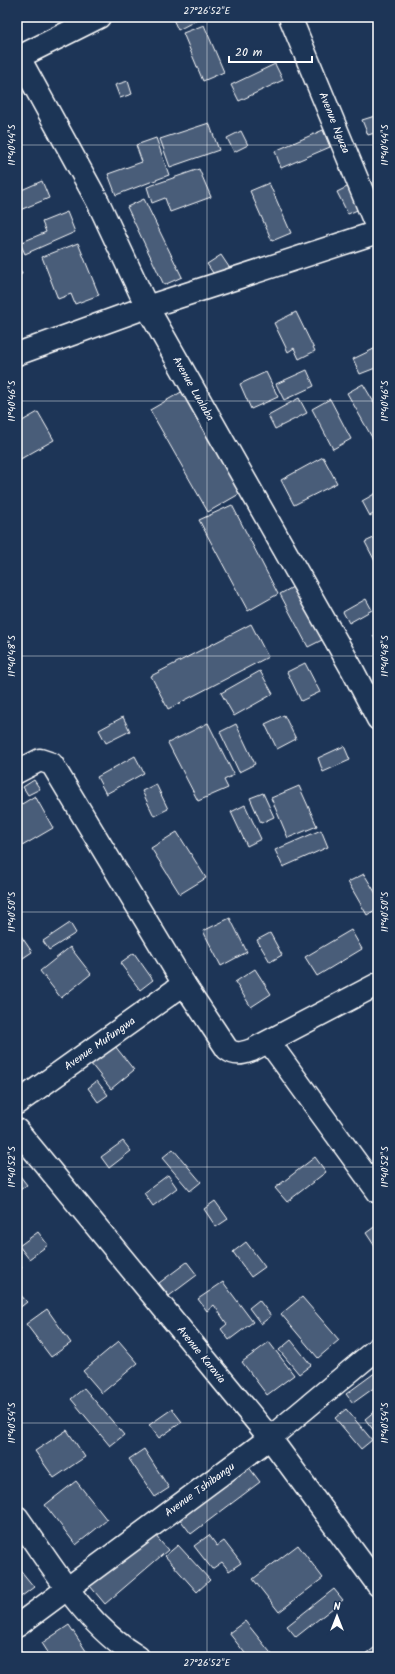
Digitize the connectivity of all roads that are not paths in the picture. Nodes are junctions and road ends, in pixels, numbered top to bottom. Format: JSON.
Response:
{"nodes":[{"id":1,"x":99,"y":17,"type":"edge"},
{"id":2,"x":290,"y":17,"type":"edge"},
{"id":3,"x":17,"y":56,"type":"edge"},
{"id":4,"x":378,"y":231,"type":"edge"},
{"id":5,"x":147,"y":308,"type":"junction"},
{"id":6,"x":17,"y":354,"type":"edge"},
{"id":7,"x":378,"y":719,"type":"edge"},
{"id":8,"x":17,"y":772,"type":"edge"},
{"id":9,"x":184,"y":984,"type":"junction"},
{"id":10,"x":378,"y":984,"type":"edge"},
{"id":11,"x":269,"y":1042,"type":"junction"},
{"id":12,"x":17,"y":1103,"type":"edge"},
{"id":13,"x":17,"y":1130,"type":"edge"},
{"id":14,"x":378,"y":1192,"type":"edge"},
{"id":15,"x":378,"y":1348,"type":"edge"},
{"id":16,"x":270,"y":1438,"type":"junction"},
{"id":17,"x":17,"y":1517,"type":"edge"},
{"id":18,"x":378,"y":1585,"type":"edge"},
{"id":19,"x":67,"y":1588,"type":"junction"},
{"id":20,"x":17,"y":1626,"type":"edge"},
{"id":21,"x":138,"y":1657,"type":"edge"}],
"edges":[{"from":1,"to":3,"type":"street"},
{"from":2,"to":4,"type":"street","name":"Avenue Nguza"},
{"from":3,"to":5,"type":"street","name":"Avenue Lualaba"},
{"from":4,"to":5,"type":"street"},
{"from":5,"to":6,"type":"street"},
{"from":5,"to":7,"type":"street","name":"Avenue Lualaba"},
{"from":8,"to":9,"type":"street"},
{"from":9,"to":11,"type":"street"},
{"from":9,"to":12,"type":"street","name":"Avenue Mufungwa"},
{"from":10,"to":11,"type":"street"},
{"from":11,"to":14,"type":"street"},
{"from":13,"to":16,"type":"street","name":"Avenue Karavia"},
{"from":15,"to":16,"type":"street","name":"Avenue Tshibangu"},
{"from":16,"to":18,"type":"street","name":"Avenue Karavia"},
{"from":16,"to":19,"type":"street","name":"Avenue Tshibangu"},
{"from":17,"to":19,"type":"street"},
{"from":19,"to":20,"type":"street","name":"Avenue Tshibangu"},
{"from":19,"to":21,"type":"street"}]}
